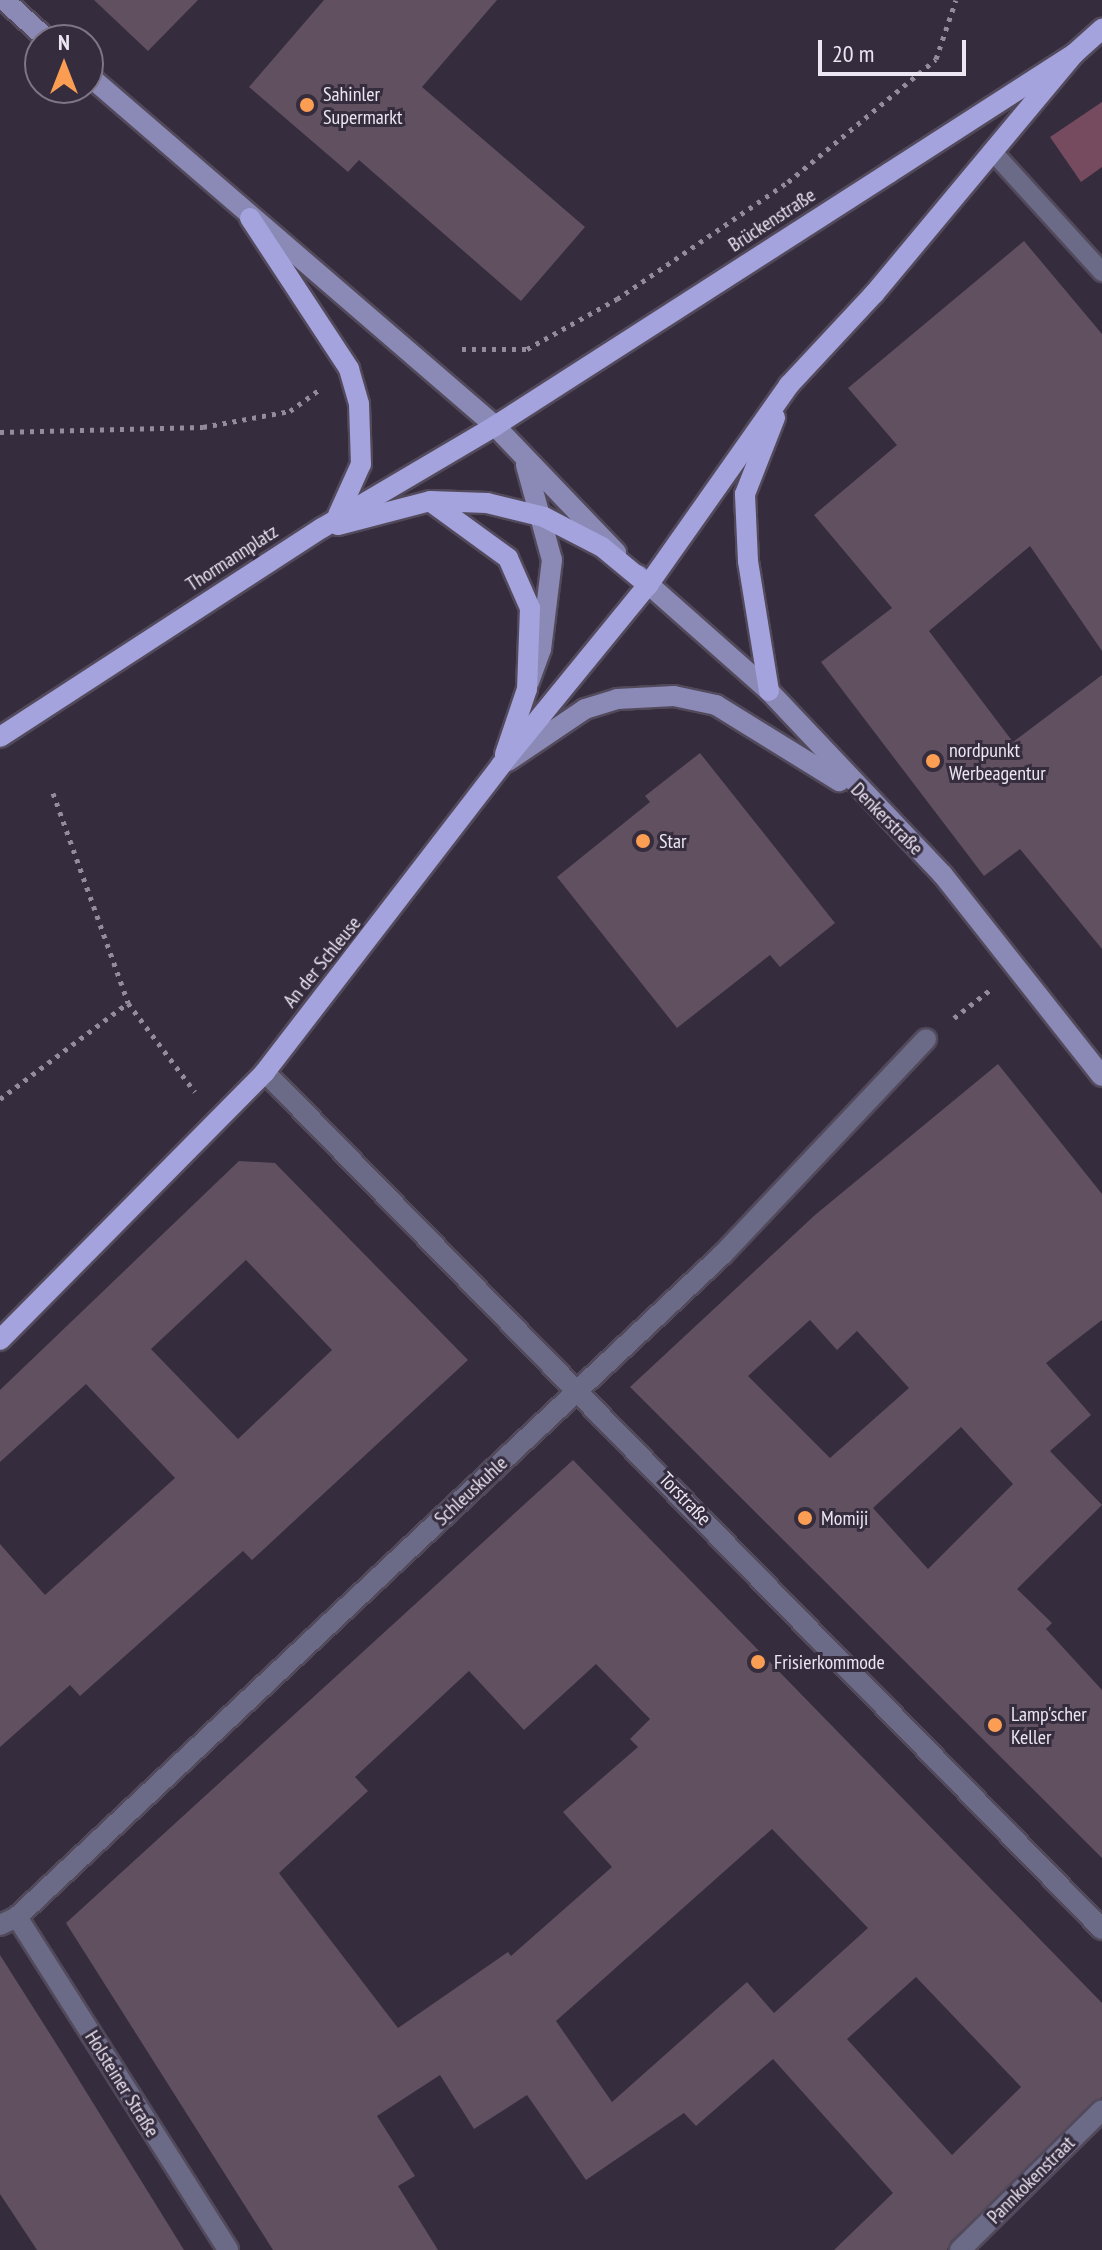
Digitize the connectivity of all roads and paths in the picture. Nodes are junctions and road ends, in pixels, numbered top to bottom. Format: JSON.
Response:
{"nodes":[{"id":1,"x":4,"y":0,"type":"edge"},
{"id":2,"x":956,"y":0,"type":"edge"},
{"id":3,"x":30,"y":24,"type":"edge"},
{"id":4,"x":1102,"y":29,"type":"edge"},
{"id":5,"x":1074,"y":54,"type":"junction"},
{"id":6,"x":104,"y":89,"type":"edge"},
{"id":7,"x":992,"y":151,"type":"junction"},
{"id":8,"x":250,"y":218,"type":"junction"},
{"id":9,"x":1102,"y":272,"type":"edge"},
{"id":10,"x":407,"y":348,"type":"junction"},
{"id":11,"x":349,"y":369,"type":"junction"},
{"id":12,"x":789,"y":385,"type":"junction"},
{"id":13,"x":495,"y":426,"type":"junction"},
{"id":14,"x":0,"y":432,"type":"edge"},
{"id":15,"x":513,"y":445,"type":"junction"},
{"id":16,"x":430,"y":501,"type":"junction"},
{"id":17,"x":544,"y":517,"type":"junction"},
{"id":18,"x":329,"y":523,"type":"junction"},
{"id":19,"x":648,"y":585,"type":"junction"},
{"id":20,"x":527,"y":689,"type":"junction"},
{"id":21,"x":769,"y":691,"type":"junction"},
{"id":22,"x":0,"y":737,"type":"edge"},
{"id":23,"x":501,"y":765,"type":"junction"},
{"id":24,"x":53,"y":793,"type":"dead end"},
{"id":25,"x":866,"y":799,"type":"junction"},
{"id":26,"x":1019,"y":967,"type":"junction"},
{"id":27,"x":128,"y":1003,"type":"junction"},
{"id":28,"x":926,"y":1039,"type":"joint"},
{"id":29,"x":265,"y":1072,"type":"junction"},
{"id":30,"x":1102,"y":1076,"type":"edge"},
{"id":31,"x":0,"y":1099,"type":"edge"},
{"id":32,"x":217,"y":1122,"type":"junction"},
{"id":33,"x":0,"y":1340,"type":"edge"},
{"id":34,"x":579,"y":1390,"type":"junction"},
{"id":35,"x":8,"y":1921,"type":"edge"},
{"id":36,"x":1102,"y":1929,"type":"edge"},
{"id":37,"x":1102,"y":2110,"type":"edge"},
{"id":38,"x":228,"y":2250,"type":"edge"},
{"id":39,"x":960,"y":2250,"type":"edge"}],
"edges":[{"from":1,"to":3,"type":"main road"},
{"from":2,"to":10,"type":"path"},
{"from":4,"to":5,"type":"main road","name":"Brückenstraße"},
{"from":5,"to":7,"type":"main road","name":"Brückenstraße"},
{"from":5,"to":13,"type":"main road","name":"Brückenstraße"},
{"from":6,"to":8,"type":"main road"},
{"from":7,"to":9,"type":"lane"},
{"from":7,"to":12,"type":"main road","name":"Brückenstraße"},
{"from":8,"to":10,"type":"main road"},
{"from":8,"to":11,"type":"main road"},
{"from":10,"to":13,"type":"main road"},
{"from":11,"to":14,"type":"path"},
{"from":11,"to":18,"type":"main road"},
{"from":12,"to":19,"type":"main road","name":"Brückenstraße"},
{"from":12,"to":21,"type":"main road"},
{"from":13,"to":15,"type":"main road"},
{"from":13,"to":18,"type":"main road","name":"Thormannplatz"},
{"from":15,"to":17,"type":"main road"},
{"from":15,"to":19,"type":"main road"},
{"from":16,"to":17,"type":"main road"},
{"from":16,"to":18,"type":"main road"},
{"from":16,"to":20,"type":"main road"},
{"from":17,"to":19,"type":"main road"},
{"from":17,"to":20,"type":"main road"},
{"from":18,"to":22,"type":"main road","name":"Thormannplatz"},
{"from":19,"to":21,"type":"main road","name":"Denkerstraße"},
{"from":19,"to":23,"type":"main road","name":"An der Schleuse"},
{"from":20,"to":23,"type":"main road"},
{"from":21,"to":25,"type":"main road","name":"Denkerstraße"},
{"from":23,"to":25,"type":"main road"},
{"from":23,"to":29,"type":"main road","name":"An der Schleuse"},
{"from":24,"to":27,"type":"path"},
{"from":25,"to":26,"type":"main road","name":"Denkerstraße"},
{"from":26,"to":28,"type":"path"},
{"from":26,"to":30,"type":"main road","name":"Denkerstraße"},
{"from":27,"to":31,"type":"path"},
{"from":27,"to":32,"type":"path"},
{"from":28,"to":34,"type":"street","name":"Schleuskuhle"},
{"from":29,"to":32,"type":"main road","name":"An der Schleuse"},
{"from":29,"to":34,"type":"street","name":"Torstraße"},
{"from":32,"to":33,"type":"main road","name":"An der Schleuse"},
{"from":34,"to":35,"type":"street","name":"Schleuskuhle"},
{"from":34,"to":36,"type":"street","name":"Torstraße"},
{"from":35,"to":38,"type":"street","name":"Holsteiner Straße"},
{"from":37,"to":39,"type":"street","name":"Pannkokenstraat"}]}
